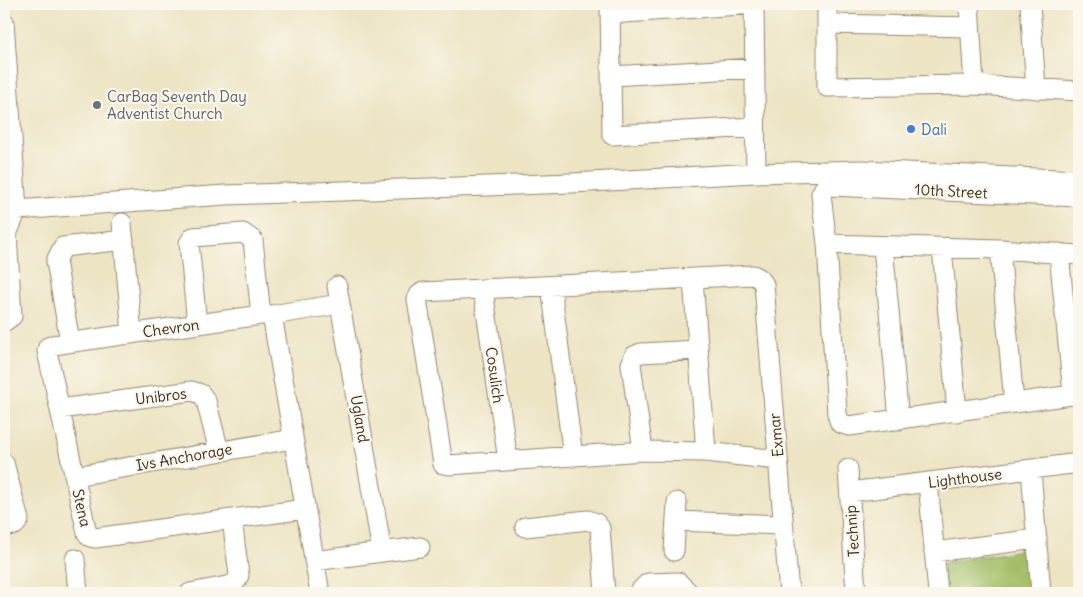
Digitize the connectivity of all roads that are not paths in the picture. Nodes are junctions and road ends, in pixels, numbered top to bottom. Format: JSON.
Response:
{"nodes":[{"id":1,"x":754,"y":4,"type":"edge"},
{"id":2,"x":827,"y":4,"type":"edge"},
{"id":3,"x":969,"y":4,"type":"edge"},
{"id":4,"x":1030,"y":4,"type":"edge"},
{"id":5,"x":610,"y":9,"type":"edge"},
{"id":6,"x":4,"y":22,"type":"edge"},
{"id":7,"x":826,"y":24,"type":"junction"},
{"id":8,"x":970,"y":27,"type":"junction"},
{"id":9,"x":755,"y":68,"type":"junction"},
{"id":10,"x":611,"y":76,"type":"junction"},
{"id":11,"x":974,"y":85,"type":"junction"},
{"id":12,"x":1036,"y":89,"type":"junction"},
{"id":13,"x":1079,"y":91,"type":"edge"},
{"id":14,"x":756,"y":126,"type":"junction"},
{"id":15,"x":756,"y":173,"type":"junction"},
{"id":16,"x":1079,"y":180,"type":"edge"},
{"id":17,"x":1079,"y":197,"type":"edge"},
{"id":18,"x":17,"y":210,"type":"junction"},
{"id":19,"x":827,"y":244,"type":"junction"},
{"id":20,"x":883,"y":246,"type":"junction"},
{"id":21,"x":942,"y":248,"type":"junction"},
{"id":22,"x":1000,"y":249,"type":"junction"},
{"id":23,"x":1060,"y":254,"type":"junction"},
{"id":24,"x":1079,"y":255,"type":"edge"},
{"id":25,"x":693,"y":279,"type":"junction"},
{"id":26,"x":551,"y":286,"type":"junction"},
{"id":27,"x":483,"y":290,"type":"junction"},
{"id":28,"x":339,"y":295,"type":"joint"},
{"id":29,"x":266,"y":315,"type":"junction"},
{"id":30,"x":4,"y":322,"type":"edge"},
{"id":31,"x":197,"y":324,"type":"junction"},
{"id":32,"x":132,"y":334,"type":"junction"},
{"id":33,"x":70,"y":342,"type":"junction"},
{"id":34,"x":698,"y":350,"type":"junction"},
{"id":35,"x":1076,"y":394,"type":"edge"},
{"id":36,"x":1014,"y":403,"type":"junction"},
{"id":37,"x":60,"y":409,"type":"junction"},
{"id":38,"x":957,"y":412,"type":"junction"},
{"id":39,"x":899,"y":420,"type":"junction"},
{"id":40,"x":293,"y":438,"type":"junction"},
{"id":41,"x":643,"y":451,"type":"junction"},
{"id":42,"x":219,"y":452,"type":"junction"},
{"id":43,"x":706,"y":452,"type":"junction"},
{"id":44,"x":573,"y":456,"type":"junction"},
{"id":45,"x":778,"y":460,"type":"junction"},
{"id":46,"x":508,"y":461,"type":"junction"},
{"id":47,"x":4,"y":463,"type":"edge"},
{"id":48,"x":1079,"y":463,"type":"edge"},
{"id":49,"x":848,"y":468,"type":"dead end"},
{"id":50,"x":1031,"y":470,"type":"junction"},
{"id":51,"x":75,"y":476,"type":"junction"},
{"id":52,"x":928,"y":482,"type":"junction"},
{"id":53,"x":850,"y":492,"type":"junction"},
{"id":54,"x":677,"y":502,"type":"dead end"},
{"id":55,"x":305,"y":509,"type":"junction"},
{"id":56,"x":232,"y":519,"type":"junction"},
{"id":57,"x":676,"y":522,"type":"junction"},
{"id":58,"x":4,"y":526,"type":"edge"},
{"id":59,"x":783,"y":526,"type":"junction"},
{"id":60,"x":525,"y":527,"type":"dead end"},
{"id":61,"x":1037,"y":539,"type":"junction"},
{"id":62,"x":420,"y":547,"type":"dead end"},
{"id":63,"x":674,"y":551,"type":"dead end"},
{"id":64,"x":382,"y":552,"type":"junction"},
{"id":65,"x":934,"y":552,"type":"junction"},
{"id":66,"x":75,"y":559,"type":"dead end"},
{"id":67,"x":314,"y":561,"type":"junction"},
{"id":68,"x":78,"y":593,"type":"edge"},
{"id":69,"x":190,"y":593,"type":"edge"},
{"id":70,"x":320,"y":593,"type":"edge"},
{"id":71,"x":605,"y":593,"type":"edge"},
{"id":72,"x":638,"y":593,"type":"edge"},
{"id":73,"x":690,"y":593,"type":"edge"},
{"id":74,"x":789,"y":593,"type":"edge"},
{"id":75,"x":856,"y":593,"type":"edge"},
{"id":76,"x":938,"y":593,"type":"edge"},
{"id":77,"x":1040,"y":593,"type":"edge"}],
"edges":[{"from":1,"to":5,"type":"street"},
{"from":1,"to":9,"type":"street"},
{"from":2,"to":7,"type":"street"},
{"from":3,"to":8,"type":"street"},
{"from":4,"to":12,"type":"street"},
{"from":5,"to":10,"type":"street"},
{"from":6,"to":18,"type":"street"},
{"from":7,"to":8,"type":"street"},
{"from":7,"to":11,"type":"street"},
{"from":8,"to":11,"type":"street"},
{"from":9,"to":10,"type":"street"},
{"from":9,"to":14,"type":"street"},
{"from":10,"to":14,"type":"street"},
{"from":11,"to":12,"type":"street"},
{"from":12,"to":13,"type":"street"},
{"from":14,"to":15,"type":"street"},
{"from":15,"to":16,"type":"street"},
{"from":15,"to":18,"type":"street"},
{"from":17,"to":19,"type":"street","name":"10th Street"},
{"from":18,"to":30,"type":"street"},
{"from":19,"to":20,"type":"street"},
{"from":19,"to":39,"type":"street"},
{"from":20,"to":21,"type":"street"},
{"from":20,"to":39,"type":"street"},
{"from":21,"to":22,"type":"street"},
{"from":21,"to":38,"type":"street"},
{"from":22,"to":23,"type":"street"},
{"from":22,"to":36,"type":"street"},
{"from":23,"to":24,"type":"street"},
{"from":23,"to":35,"type":"street"},
{"from":25,"to":26,"type":"street"},
{"from":25,"to":34,"type":"street"},
{"from":25,"to":45,"type":"street","name":"Exmar"},
{"from":26,"to":27,"type":"street"},
{"from":26,"to":44,"type":"street"},
{"from":27,"to":46,"type":"street","name":"Cosulich"},
{"from":27,"to":46,"type":"street"},
{"from":28,"to":29,"type":"street","name":"Chevron"},
{"from":28,"to":64,"type":"street","name":"Ugland"},
{"from":29,"to":31,"type":"street","name":"Chevron"},
{"from":29,"to":31,"type":"street"},
{"from":29,"to":40,"type":"street"},
{"from":31,"to":32,"type":"street","name":"Chevron"},
{"from":32,"to":33,"type":"street","name":"Chevron"},
{"from":32,"to":33,"type":"street"},
{"from":33,"to":37,"type":"street","name":"Stena"},
{"from":34,"to":41,"type":"street"},
{"from":34,"to":43,"type":"street"},
{"from":35,"to":36,"type":"street"},
{"from":36,"to":38,"type":"street"},
{"from":37,"to":42,"type":"street","name":"Unibros"},
{"from":37,"to":51,"type":"street","name":"Stena"},
{"from":38,"to":39,"type":"street"},
{"from":40,"to":42,"type":"street","name":"Ivs Anchorage"},
{"from":40,"to":55,"type":"street"},
{"from":41,"to":43,"type":"street"},
{"from":41,"to":44,"type":"street"},
{"from":42,"to":51,"type":"street","name":"Ivs Anchorage"},
{"from":43,"to":45,"type":"street"},
{"from":44,"to":46,"type":"street"},
{"from":45,"to":59,"type":"street","name":"Exmar"},
{"from":47,"to":58,"type":"street"},
{"from":48,"to":50,"type":"street","name":"Lighthouse"},
{"from":49,"to":53,"type":"street","name":"Technip"},
{"from":50,"to":52,"type":"street","name":"Lighthouse"},
{"from":50,"to":61,"type":"street"},
{"from":51,"to":56,"type":"street","name":"Stena"},
{"from":52,"to":53,"type":"street","name":"Lighthouse"},
{"from":52,"to":65,"type":"street"},
{"from":53,"to":75,"type":"street","name":"Technip"},
{"from":54,"to":57,"type":"street"},
{"from":55,"to":56,"type":"street","name":"Stena"},
{"from":55,"to":67,"type":"street"},
{"from":56,"to":69,"type":"street"},
{"from":57,"to":59,"type":"street"},
{"from":57,"to":63,"type":"street"},
{"from":59,"to":74,"type":"street","name":"Exmar"},
{"from":60,"to":71,"type":"street"},
{"from":61,"to":65,"type":"street"},
{"from":61,"to":77,"type":"street"},
{"from":62,"to":64,"type":"street"},
{"from":64,"to":67,"type":"street"},
{"from":65,"to":76,"type":"street"},
{"from":66,"to":68,"type":"street"},
{"from":67,"to":70,"type":"street"},
{"from":72,"to":73,"type":"street"}]}
